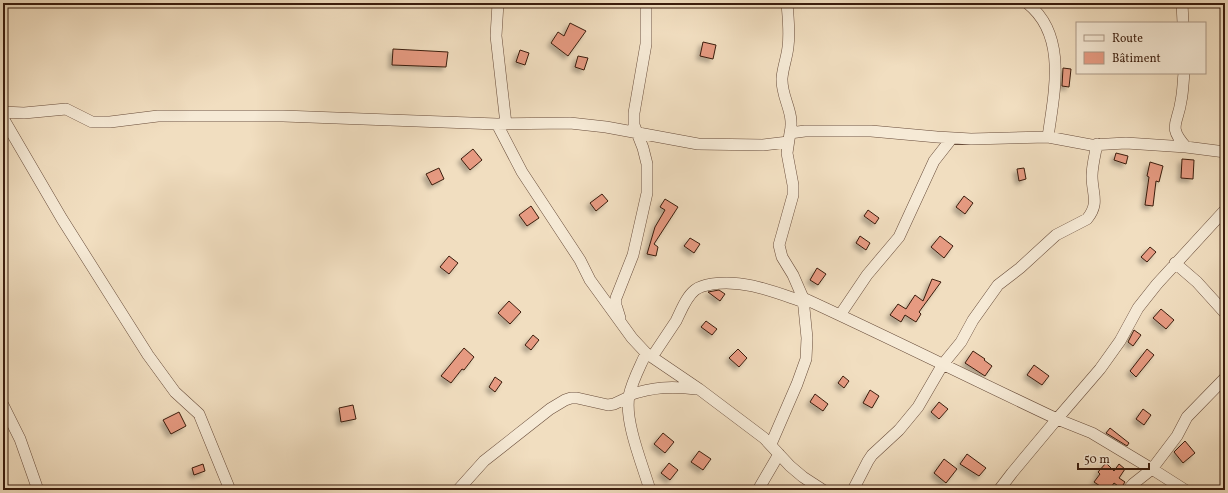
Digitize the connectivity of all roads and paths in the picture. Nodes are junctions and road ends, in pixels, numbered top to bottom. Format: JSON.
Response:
{"nodes":[{"id":1,"x":498,"y":3,"type":"edge"},
{"id":2,"x":646,"y":3,"type":"edge"},
{"id":3,"x":787,"y":3,"type":"edge"},
{"id":4,"x":1027,"y":3,"type":"edge"},
{"id":5,"x":1182,"y":3,"type":"edge"},
{"id":6,"x":1184,"y":22,"type":"edge"},
{"id":7,"x":1184,"y":74,"type":"edge"},
{"id":8,"x":3,"y":112,"type":"edge"},
{"id":9,"x":3,"y":118,"type":"edge"},
{"id":10,"x":502,"y":124,"type":"junction"},
{"id":11,"x":636,"y":132,"type":"junction"},
{"id":12,"x":1048,"y":137,"type":"junction"},
{"id":13,"x":789,"y":138,"type":"junction"},
{"id":14,"x":952,"y":138,"type":"junction"},
{"id":15,"x":1097,"y":144,"type":"junction"},
{"id":16,"x":1186,"y":147,"type":"junction"},
{"id":17,"x":1225,"y":152,"type":"edge"},
{"id":18,"x":1225,"y":210,"type":"edge"},
{"id":19,"x":1175,"y":263,"type":"junction"},
{"id":20,"x":803,"y":300,"type":"junction"},
{"id":21,"x":1225,"y":312,"type":"edge"},
{"id":22,"x":840,"y":315,"type":"junction"},
{"id":23,"x":621,"y":322,"type":"junction"},
{"id":24,"x":649,"y":355,"type":"junction"},
{"id":25,"x":943,"y":364,"type":"junction"},
{"id":26,"x":1225,"y":378,"type":"edge"},
{"id":27,"x":698,"y":389,"type":"junction"},
{"id":28,"x":629,"y":396,"type":"junction"},
{"id":29,"x":3,"y":406,"type":"edge"},
{"id":30,"x":1057,"y":419,"type":"junction"},
{"id":31,"x":771,"y":444,"type":"junction"},
{"id":32,"x":779,"y":454,"type":"junction"},
{"id":33,"x":1152,"y":469,"type":"junction"},
{"id":34,"x":225,"y":489,"type":"edge"},
{"id":35,"x":38,"y":490,"type":"edge"},
{"id":36,"x":458,"y":490,"type":"edge"},
{"id":37,"x":650,"y":490,"type":"edge"},
{"id":38,"x":758,"y":490,"type":"edge"},
{"id":39,"x":823,"y":490,"type":"edge"},
{"id":40,"x":854,"y":490,"type":"edge"},
{"id":41,"x":999,"y":490,"type":"edge"},
{"id":42,"x":1128,"y":490,"type":"edge"},
{"id":43,"x":1185,"y":490,"type":"edge"}],
"edges":[{"from":1,"to":10,"type":"street"},
{"from":2,"to":11,"type":"street"},
{"from":3,"to":13,"type":"street"},
{"from":4,"to":12,"type":"street"},
{"from":5,"to":6,"type":"street"},
{"from":7,"to":16,"type":"street"},
{"from":8,"to":10,"type":"street"},
{"from":9,"to":34,"type":"street"},
{"from":10,"to":11,"type":"street"},
{"from":10,"to":23,"type":"street"},
{"from":11,"to":13,"type":"street"},
{"from":11,"to":23,"type":"street"},
{"from":12,"to":14,"type":"street"},
{"from":12,"to":15,"type":"street"},
{"from":13,"to":14,"type":"street"},
{"from":13,"to":20,"type":"street"},
{"from":14,"to":22,"type":"street"},
{"from":15,"to":16,"type":"street"},
{"from":15,"to":25,"type":"street"},
{"from":16,"to":17,"type":"street"},
{"from":18,"to":19,"type":"street"},
{"from":19,"to":21,"type":"street"},
{"from":19,"to":30,"type":"street"},
{"from":20,"to":22,"type":"street"},
{"from":20,"to":24,"type":"street"},
{"from":20,"to":31,"type":"street"},
{"from":22,"to":25,"type":"street"},
{"from":23,"to":24,"type":"street"},
{"from":24,"to":27,"type":"street"},
{"from":24,"to":28,"type":"street"},
{"from":25,"to":30,"type":"street"},
{"from":25,"to":40,"type":"street"},
{"from":26,"to":33,"type":"street"},
{"from":27,"to":28,"type":"street"},
{"from":27,"to":31,"type":"street"},
{"from":28,"to":36,"type":"street"},
{"from":28,"to":37,"type":"street"},
{"from":29,"to":35,"type":"street"},
{"from":30,"to":33,"type":"street"},
{"from":30,"to":41,"type":"street"},
{"from":31,"to":32,"type":"street"},
{"from":32,"to":38,"type":"street"},
{"from":32,"to":39,"type":"street"},
{"from":33,"to":42,"type":"street"},
{"from":33,"to":43,"type":"street"}]}
